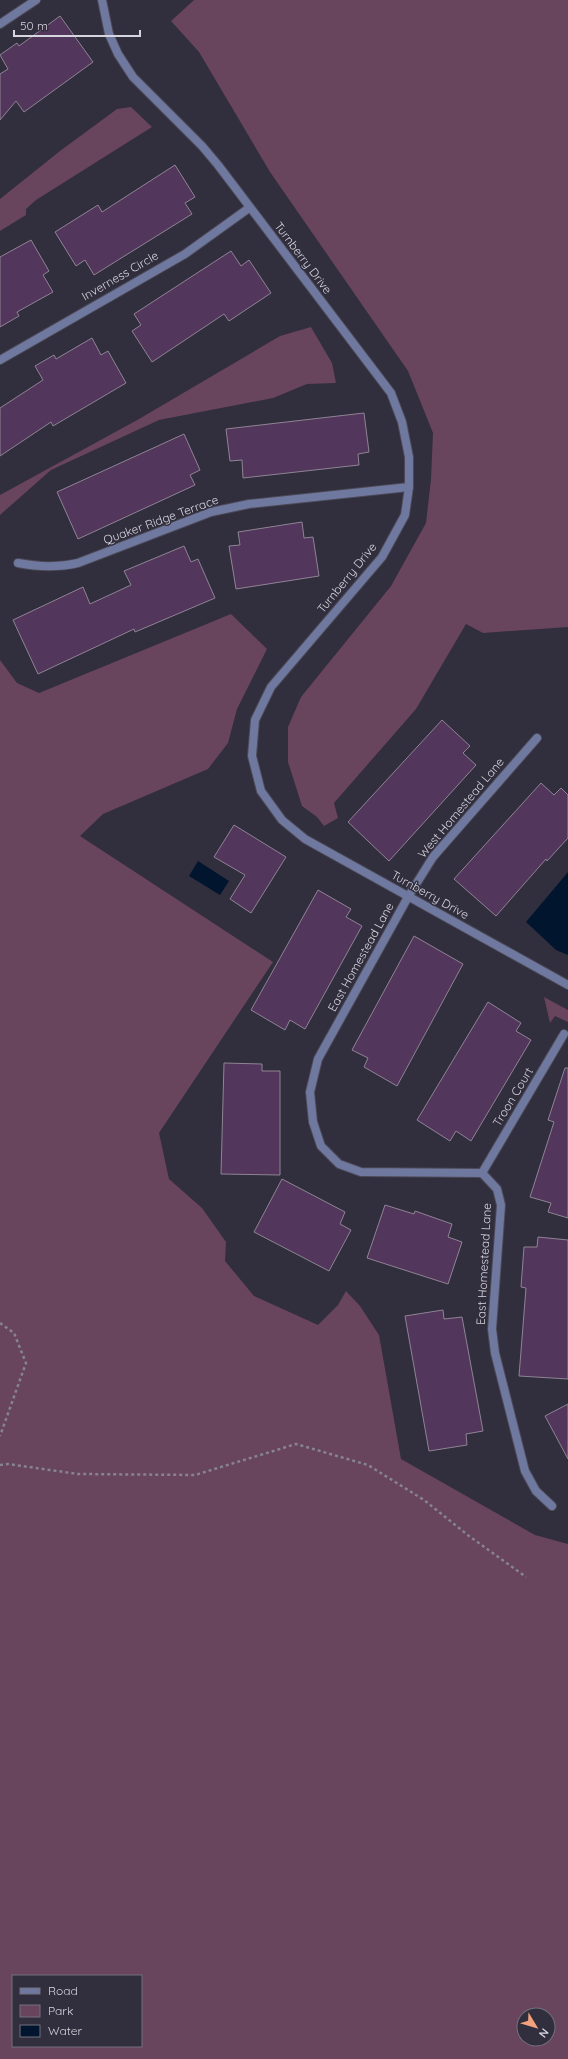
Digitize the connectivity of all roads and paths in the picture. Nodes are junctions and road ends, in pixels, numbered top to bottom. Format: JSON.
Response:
{"nodes":[{"id":1,"x":36,"y":0,"type":"edge"},
{"id":2,"x":102,"y":0,"type":"edge"},
{"id":3,"x":0,"y":24,"type":"edge"},
{"id":4,"x":249,"y":208,"type":"junction"},
{"id":5,"x":0,"y":360,"type":"edge"},
{"id":6,"x":409,"y":487,"type":"junction"},
{"id":7,"x":18,"y":563,"type":"dead end"},
{"id":8,"x":537,"y":738,"type":"dead end"},
{"id":9,"x":408,"y":897,"type":"junction"},
{"id":10,"x":568,"y":985,"type":"edge"},
{"id":11,"x":564,"y":1034,"type":"dead end"},
{"id":12,"x":482,"y":1173,"type":"junction"},
{"id":13,"x":0,"y":1323,"type":"edge"},
{"id":14,"x":0,"y":1436,"type":"edge"},
{"id":15,"x":0,"y":1465,"type":"edge"},
{"id":16,"x":552,"y":1506,"type":"dead end"},
{"id":17,"x":526,"y":1577,"type":"dead end"}],
"edges":[{"from":1,"to":3,"type":"street"},
{"from":2,"to":4,"type":"street","name":"Turnberry Drive"},
{"from":4,"to":5,"type":"street","name":"Inverness Circle"},
{"from":4,"to":6,"type":"street","name":"Turnberry Drive"},
{"from":6,"to":7,"type":"street","name":"Quaker Ridge Terrace"},
{"from":6,"to":9,"type":"street","name":"Turnberry Drive"},
{"from":8,"to":9,"type":"street","name":"West Homestead Lane"},
{"from":9,"to":10,"type":"street","name":"Turnberry Drive"},
{"from":9,"to":12,"type":"street","name":"East Homestead Lane"},
{"from":11,"to":12,"type":"street","name":"Troon Court"},
{"from":12,"to":16,"type":"street","name":"East Homestead Lane"},
{"from":13,"to":14,"type":"path"},
{"from":15,"to":17,"type":"path"}]}
